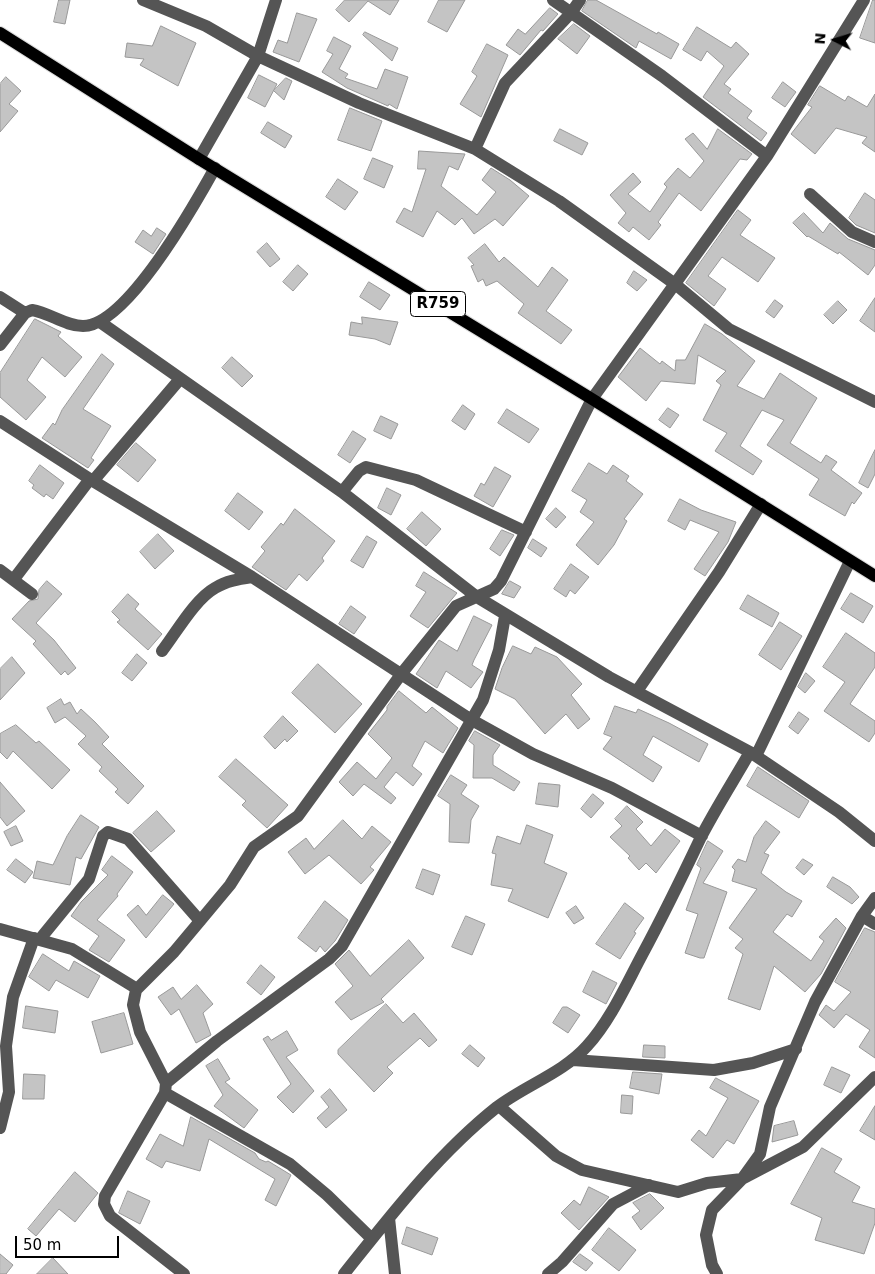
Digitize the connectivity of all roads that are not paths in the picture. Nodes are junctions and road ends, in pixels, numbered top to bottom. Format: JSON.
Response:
{"nodes":[{"id":1,"x":143,"y":0,"type":"edge"},
{"id":2,"x":276,"y":0,"type":"edge"},
{"id":3,"x":553,"y":0,"type":"edge"},
{"id":4,"x":580,"y":0,"type":"edge"},
{"id":5,"x":864,"y":0,"type":"edge"},
{"id":6,"x":571,"y":14,"type":"junction"},
{"id":7,"x":0,"y":33,"type":"edge"},
{"id":8,"x":258,"y":56,"type":"junction"},
{"id":9,"x":475,"y":148,"type":"junction"},
{"id":10,"x":767,"y":156,"type":"junction"},
{"id":11,"x":199,"y":159,"type":"junction"},
{"id":12,"x":215,"y":168,"type":"junction"},
{"id":13,"x":810,"y":194,"type":"dead end"},
{"id":14,"x":875,"y":242,"type":"edge"},
{"id":15,"x":675,"y":284,"type":"junction"},
{"id":16,"x":0,"y":297,"type":"edge"},
{"id":17,"x":25,"y":313,"type":"junction"},
{"id":18,"x":100,"y":322,"type":"junction"},
{"id":19,"x":0,"y":345,"type":"edge"},
{"id":20,"x":180,"y":379,"type":"junction"},
{"id":21,"x":592,"y":399,"type":"junction"},
{"id":22,"x":875,"y":402,"type":"edge"},
{"id":23,"x":0,"y":421,"type":"edge"},
{"id":24,"x":92,"y":480,"type":"junction"},
{"id":25,"x":342,"y":492,"type":"junction"},
{"id":26,"x":761,"y":504,"type":"junction"},
{"id":27,"x":526,"y":532,"type":"junction"},
{"id":28,"x":850,"y":561,"type":"junction"},
{"id":29,"x":0,"y":570,"type":"edge"},
{"id":30,"x":875,"y":576,"type":"edge"},
{"id":31,"x":252,"y":577,"type":"junction"},
{"id":32,"x":14,"y":579,"type":"junction"},
{"id":33,"x":32,"y":594,"type":"dead end"},
{"id":34,"x":477,"y":597,"type":"junction"},
{"id":35,"x":505,"y":616,"type":"junction"},
{"id":36,"x":162,"y":651,"type":"dead end"},
{"id":37,"x":402,"y":673,"type":"junction"},
{"id":38,"x":637,"y":691,"type":"junction"},
{"id":39,"x":470,"y":719,"type":"junction"},
{"id":40,"x":753,"y":754,"type":"junction"},
{"id":41,"x":702,"y":836,"type":"junction"},
{"id":42,"x":875,"y":841,"type":"edge"},
{"id":43,"x":875,"y":898,"type":"edge"},
{"id":44,"x":862,"y":916,"type":"junction"},
{"id":45,"x":200,"y":921,"type":"junction"},
{"id":46,"x":875,"y":924,"type":"edge"},
{"id":47,"x":0,"y":929,"type":"edge"},
{"id":48,"x":37,"y":938,"type":"junction"},
{"id":49,"x":136,"y":990,"type":"junction"},
{"id":50,"x":3,"y":1049,"type":"edge"},
{"id":51,"x":796,"y":1049,"type":"junction"},
{"id":52,"x":573,"y":1060,"type":"junction"},
{"id":53,"x":875,"y":1077,"type":"edge"},
{"id":54,"x":166,"y":1088,"type":"junction"},
{"id":55,"x":499,"y":1106,"type":"junction"},
{"id":56,"x":0,"y":1128,"type":"edge"},
{"id":57,"x":742,"y":1178,"type":"junction"},
{"id":58,"x":649,"y":1184,"type":"junction"},
{"id":59,"x":389,"y":1218,"type":"junction"},
{"id":60,"x":372,"y":1239,"type":"junction"},
{"id":61,"x":184,"y":1274,"type":"edge"},
{"id":62,"x":344,"y":1274,"type":"edge"},
{"id":63,"x":395,"y":1274,"type":"edge"},
{"id":64,"x":548,"y":1274,"type":"edge"},
{"id":65,"x":717,"y":1274,"type":"edge"}],
"edges":[{"from":1,"to":8,"type":"street"},
{"from":2,"to":8,"type":"street"},
{"from":3,"to":6,"type":"street"},
{"from":4,"to":6,"type":"street"},
{"from":5,"to":10,"type":"street"},
{"from":6,"to":9,"type":"street"},
{"from":6,"to":10,"type":"street"},
{"from":7,"to":11,"type":"main road","number":"R759"},
{"from":8,"to":9,"type":"street"},
{"from":8,"to":11,"type":"street"},
{"from":9,"to":15,"type":"street"},
{"from":10,"to":15,"type":"street"},
{"from":11,"to":12,"type":"main road","number":"R759"},
{"from":12,"to":18,"type":"street"},
{"from":12,"to":21,"type":"main road","number":"R759"},
{"from":13,"to":14,"type":"street"},
{"from":15,"to":21,"type":"street"},
{"from":15,"to":22,"type":"street"},
{"from":16,"to":17,"type":"street"},
{"from":17,"to":18,"type":"street"},
{"from":17,"to":19,"type":"street"},
{"from":18,"to":20,"type":"street"},
{"from":20,"to":24,"type":"street"},
{"from":20,"to":25,"type":"street"},
{"from":21,"to":26,"type":"main road","number":"R759"},
{"from":21,"to":27,"type":"street"},
{"from":23,"to":24,"type":"street"},
{"from":24,"to":31,"type":"street"},
{"from":24,"to":32,"type":"street"},
{"from":25,"to":27,"type":"street"},
{"from":25,"to":34,"type":"street"},
{"from":26,"to":28,"type":"main road","number":"R759"},
{"from":26,"to":38,"type":"street"},
{"from":27,"to":34,"type":"street"},
{"from":28,"to":30,"type":"main road","number":"R759"},
{"from":28,"to":40,"type":"street"},
{"from":29,"to":32,"type":"street"},
{"from":31,"to":36,"type":"street"},
{"from":31,"to":37,"type":"street"},
{"from":32,"to":33,"type":"street"},
{"from":34,"to":35,"type":"street"},
{"from":34,"to":37,"type":"street"},
{"from":35,"to":38,"type":"street"},
{"from":35,"to":39,"type":"street"},
{"from":37,"to":39,"type":"street"},
{"from":37,"to":45,"type":"street"},
{"from":38,"to":40,"type":"street"},
{"from":39,"to":41,"type":"street"},
{"from":39,"to":54,"type":"street"},
{"from":40,"to":41,"type":"street"},
{"from":40,"to":42,"type":"street"},
{"from":41,"to":52,"type":"street"},
{"from":43,"to":44,"type":"street"},
{"from":44,"to":46,"type":"street"},
{"from":44,"to":51,"type":"street"},
{"from":45,"to":48,"type":"street"},
{"from":45,"to":49,"type":"street"},
{"from":47,"to":48,"type":"street"},
{"from":48,"to":49,"type":"street"},
{"from":48,"to":50,"type":"street"},
{"from":49,"to":54,"type":"street"},
{"from":50,"to":56,"type":"street"},
{"from":51,"to":52,"type":"street"},
{"from":51,"to":57,"type":"street"},
{"from":52,"to":55,"type":"street"},
{"from":53,"to":57,"type":"street"},
{"from":54,"to":60,"type":"street"},
{"from":54,"to":61,"type":"street"},
{"from":55,"to":58,"type":"street"},
{"from":55,"to":59,"type":"street"},
{"from":57,"to":58,"type":"street"},
{"from":57,"to":65,"type":"street"},
{"from":58,"to":64,"type":"street"},
{"from":59,"to":60,"type":"street"},
{"from":59,"to":63,"type":"street"},
{"from":60,"to":62,"type":"street"}]}
